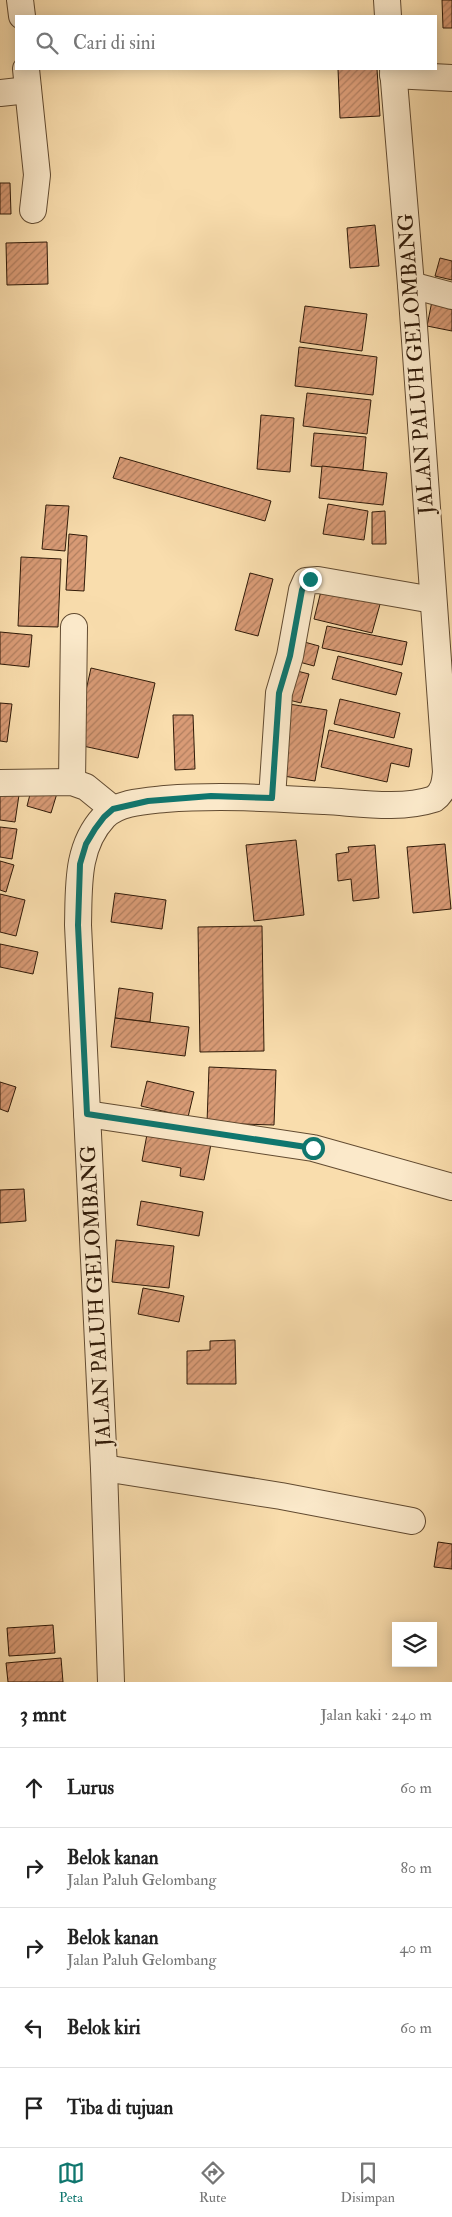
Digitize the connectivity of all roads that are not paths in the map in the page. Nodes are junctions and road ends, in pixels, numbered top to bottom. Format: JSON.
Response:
{"nodes":[{"id":1,"x":20,"y":0,"type":"edge"},
{"id":2,"x":387,"y":0,"type":"edge"},
{"id":3,"x":22,"y":15,"type":"edge"},
{"id":4,"x":388,"y":15,"type":"edge"},
{"id":5,"x":393,"y":72,"type":"edge"},
{"id":6,"x":452,"y":78,"type":"edge"},
{"id":7,"x":27,"y":80,"type":"edge"},
{"id":8,"x":0,"y":93,"type":"edge"},
{"id":9,"x":33,"y":210,"type":"dead end"},
{"id":10,"x":411,"y":284,"type":"junction"},
{"id":11,"x":452,"y":296,"type":"edge"},
{"id":12,"x":434,"y":600,"type":"junction"},
{"id":13,"x":74,"y":627,"type":"dead end"},
{"id":14,"x":72,"y":782,"type":"junction"},
{"id":15,"x":0,"y":783,"type":"edge"},
{"id":16,"x":445,"y":796,"type":"edge"},
{"id":17,"x":272,"y":798,"type":"junction"},
{"id":18,"x":113,"y":809,"type":"junction"},
{"id":19,"x":87,"y":1114,"type":"junction"},
{"id":20,"x":452,"y":1187,"type":"edge"},
{"id":21,"x":104,"y":1468,"type":"junction"},
{"id":22,"x":412,"y":1521,"type":"dead end"},
{"id":23,"x":111,"y":1682,"type":"edge"}],
"edges":[{"from":1,"to":3,"type":"street"},
{"from":2,"to":4,"type":"street"},
{"from":5,"to":6,"type":"street"},
{"from":5,"to":10,"type":"street","name":"JALAN PALUH GELOMBANG"},
{"from":7,"to":8,"type":"street"},
{"from":7,"to":9,"type":"street"},
{"from":10,"to":11,"type":"street"},
{"from":10,"to":12,"type":"street","name":"JALAN PALUH GELOMBANG"},
{"from":12,"to":16,"type":"street","name":"JALAN PALUH GELOMBANG"},
{"from":12,"to":17,"type":"street"},
{"from":13,"to":14,"type":"street"},
{"from":14,"to":15,"type":"street"},
{"from":14,"to":18,"type":"street"},
{"from":16,"to":17,"type":"street","name":"JALAN PALUH GELOMBANG"},
{"from":17,"to":18,"type":"street","name":"JALAN PALUH GELOMBANG"},
{"from":18,"to":19,"type":"street","name":"JALAN PALUH GELOMBANG"},
{"from":19,"to":20,"type":"street"},
{"from":19,"to":21,"type":"street","name":"JALAN PALUH GELOMBANG"},
{"from":21,"to":22,"type":"street"},
{"from":21,"to":23,"type":"street","name":"JALAN PALUH GELOMBANG"}]}
